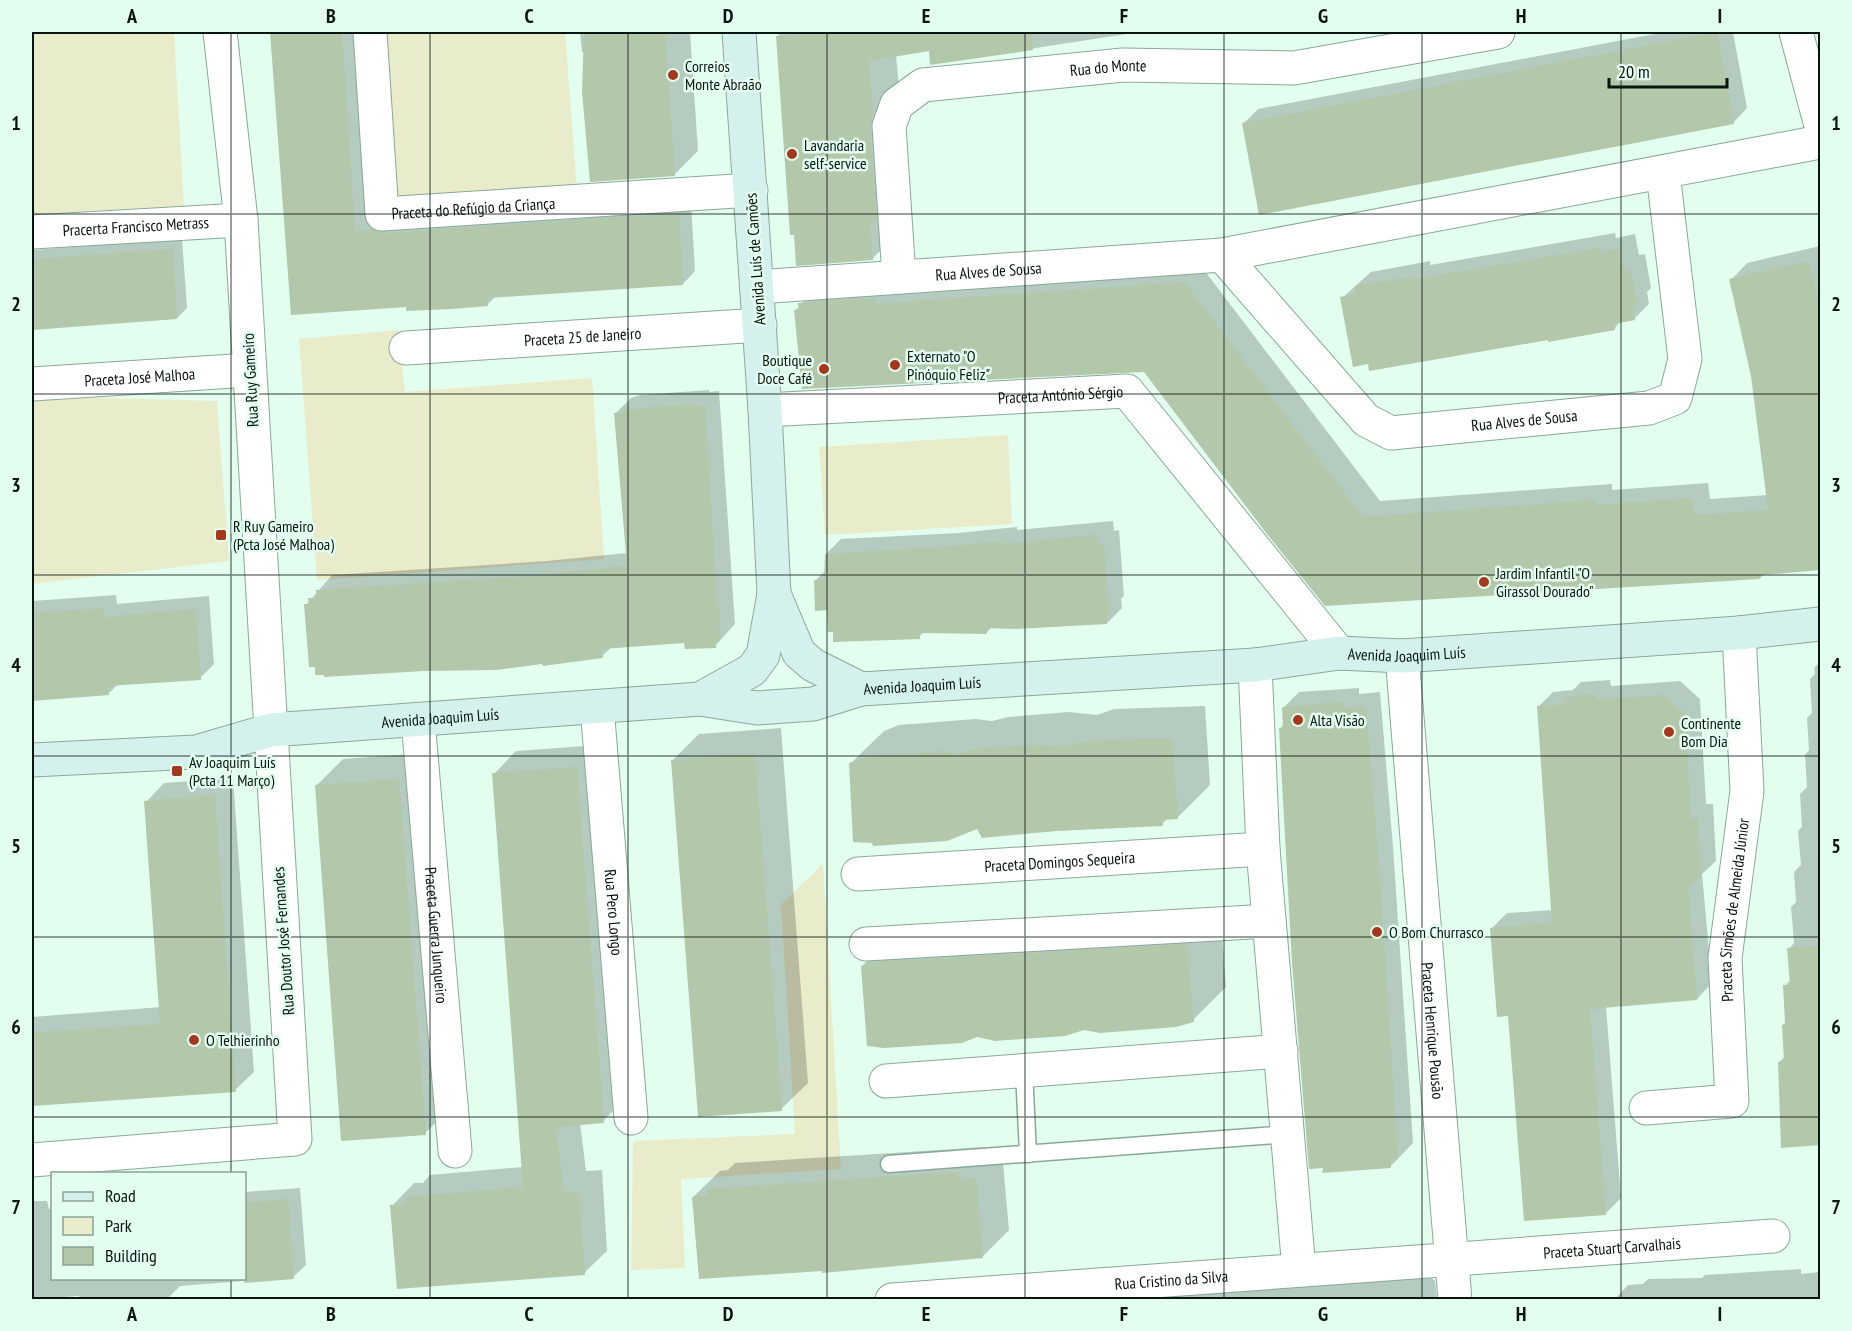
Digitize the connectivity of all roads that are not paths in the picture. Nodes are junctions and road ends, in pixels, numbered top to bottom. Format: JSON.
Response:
{"nodes":[{"id":1,"x":220,"y":32,"type":"edge"},
{"id":2,"x":370,"y":32,"type":"edge"},
{"id":3,"x":739,"y":32,"type":"edge"},
{"id":4,"x":1796,"y":32,"type":"edge"},
{"id":5,"x":1482,"y":33,"type":"edge"},
{"id":6,"x":1821,"y":122,"type":"edge"},
{"id":7,"x":1821,"y":142,"type":"edge"},
{"id":8,"x":1663,"y":173,"type":"junction"},
{"id":9,"x":751,"y":190,"type":"junction"},
{"id":10,"x":241,"y":220,"type":"junction"},
{"id":11,"x":32,"y":232,"type":"edge"},
{"id":12,"x":1222,"y":255,"type":"junction"},
{"id":13,"x":899,"y":277,"type":"junction"},
{"id":14,"x":757,"y":287,"type":"junction"},
{"id":15,"x":760,"y":325,"type":"junction"},
{"id":16,"x":406,"y":348,"type":"dead end"},
{"id":17,"x":249,"y":370,"type":"junction"},
{"id":18,"x":32,"y":384,"type":"edge"},
{"id":19,"x":765,"y":411,"type":"junction"},
{"id":20,"x":774,"y":594,"type":"junction"},
{"id":21,"x":1821,"y":624,"type":"edge"},
{"id":22,"x":1739,"y":633,"type":"junction"},
{"id":23,"x":1338,"y":653,"type":"junction"},
{"id":24,"x":1402,"y":656,"type":"junction"},
{"id":25,"x":1255,"y":665,"type":"junction"},
{"id":26,"x":861,"y":689,"type":"junction"},
{"id":27,"x":700,"y":699,"type":"junction"},
{"id":28,"x":597,"y":707,"type":"junction"},
{"id":29,"x":418,"y":720,"type":"junction"},
{"id":30,"x":272,"y":730,"type":"junction"},
{"id":31,"x":32,"y":760,"type":"edge"},
{"id":32,"x":1263,"y":849,"type":"junction"},
{"id":33,"x":858,"y":874,"type":"dead end"},
{"id":34,"x":1269,"y":921,"type":"junction"},
{"id":35,"x":866,"y":944,"type":"dead end"},
{"id":36,"x":1281,"y":1051,"type":"junction"},
{"id":37,"x":1024,"y":1071,"type":"junction"},
{"id":38,"x":886,"y":1081,"type":"dead end"},
{"id":39,"x":1646,"y":1108,"type":"dead end"},
{"id":40,"x":631,"y":1118,"type":"dead end"},
{"id":41,"x":1287,"y":1134,"type":"junction"},
{"id":42,"x":455,"y":1151,"type":"dead end"},
{"id":43,"x":1028,"y":1154,"type":"junction"},
{"id":44,"x":32,"y":1160,"type":"edge"},
{"id":45,"x":889,"y":1164,"type":"dead end"},
{"id":46,"x":1773,"y":1236,"type":"dead end"},
{"id":47,"x":1451,"y":1259,"type":"junction"},
{"id":48,"x":1299,"y":1270,"type":"junction"},
{"id":49,"x":892,"y":1299,"type":"edge"},
{"id":50,"x":1455,"y":1299,"type":"edge"}],
"edges":[{"from":1,"to":10,"type":"street","name":"Rua Ruy Gameiro"},
{"from":2,"to":9,"type":"street","name":"Praceta do Refúgio da Criança"},
{"from":3,"to":9,"type":"street","name":"Avenida Luís de Camões"},
{"from":4,"to":6,"type":"street"},
{"from":5,"to":13,"type":"street","name":"Rua do Monte"},
{"from":7,"to":8,"type":"street","name":"Rua Alves de Sousa"},
{"from":8,"to":12,"type":"street","name":"Rua Alves de Sousa"},
{"from":8,"to":12,"type":"street","name":"Rua Alves de Sousa"},
{"from":9,"to":14,"type":"street","name":"Avenida Luís de Camões"},
{"from":10,"to":11,"type":"street","name":"Pracerta Francisco Metrass"},
{"from":10,"to":17,"type":"street","name":"Rua Ruy Gameiro"},
{"from":12,"to":13,"type":"street","name":"Rua Alves de Sousa"},
{"from":13,"to":14,"type":"street","name":"Rua Alves de Sousa"},
{"from":14,"to":15,"type":"street","name":"Avenida Luís de Camões"},
{"from":15,"to":16,"type":"street","name":"Praceta 25 de Janeiro"},
{"from":15,"to":19,"type":"street","name":"Avenida Luís de Camões"},
{"from":17,"to":18,"type":"street","name":"Praceta José Malhoa"},
{"from":17,"to":30,"type":"street","name":"Rua Ruy Gameiro"},
{"from":19,"to":20,"type":"street","name":"Avenida Luís de Camões"},
{"from":19,"to":23,"type":"street","name":"Praceta António Sérgio"},
{"from":20,"to":26,"type":"street","name":"Avenida Luís de Camões"},
{"from":20,"to":27,"type":"street","name":"Avenida Luís de Camões"},
{"from":21,"to":22,"type":"street","name":"Avenida Joaquim Luís"},
{"from":22,"to":24,"type":"street","name":"Avenida Joaquim Luís"},
{"from":22,"to":39,"type":"street","name":"Praceta Simões de Almeida Júnior"},
{"from":23,"to":24,"type":"street","name":"Avenida Joaquim Luís"},
{"from":23,"to":25,"type":"street","name":"Avenida Joaquim Luís"},
{"from":24,"to":47,"type":"street","name":"Praceta Henrique Pousão"},
{"from":25,"to":26,"type":"street","name":"Avenida Joaquim Luís"},
{"from":25,"to":32,"type":"street"},
{"from":26,"to":27,"type":"street","name":"Avenida Joaquim Luís"},
{"from":27,"to":28,"type":"street","name":"Avenida Joaquim Luís"},
{"from":28,"to":29,"type":"street","name":"Avenida Joaquim Luís"},
{"from":28,"to":40,"type":"street","name":"Rua Pero Longo"},
{"from":29,"to":30,"type":"street","name":"Avenida Joaquim Luís"},
{"from":29,"to":42,"type":"street","name":"Praceta Guerra Junqueiro"},
{"from":30,"to":31,"type":"street","name":"Avenida Joaquim Luís"},
{"from":30,"to":44,"type":"street","name":"Rua Doutor José Fernandes"},
{"from":32,"to":33,"type":"street","name":"Praceta Domingos Sequeira"},
{"from":32,"to":34,"type":"street"},
{"from":34,"to":35,"type":"street"},
{"from":34,"to":36,"type":"street"},
{"from":36,"to":37,"type":"street"},
{"from":36,"to":41,"type":"street"},
{"from":37,"to":38,"type":"street"},
{"from":37,"to":43,"type":"lane"},
{"from":41,"to":43,"type":"lane"},
{"from":41,"to":48,"type":"street"},
{"from":43,"to":45,"type":"lane"},
{"from":46,"to":47,"type":"street","name":"Praceta Stuart Carvalhais"},
{"from":47,"to":48,"type":"street","name":"Rua Cristino da Silva"},
{"from":47,"to":50,"type":"street","name":"Praceta Henrique Pousão"},
{"from":48,"to":49,"type":"street","name":"Rua Cristino da Silva"}]}
